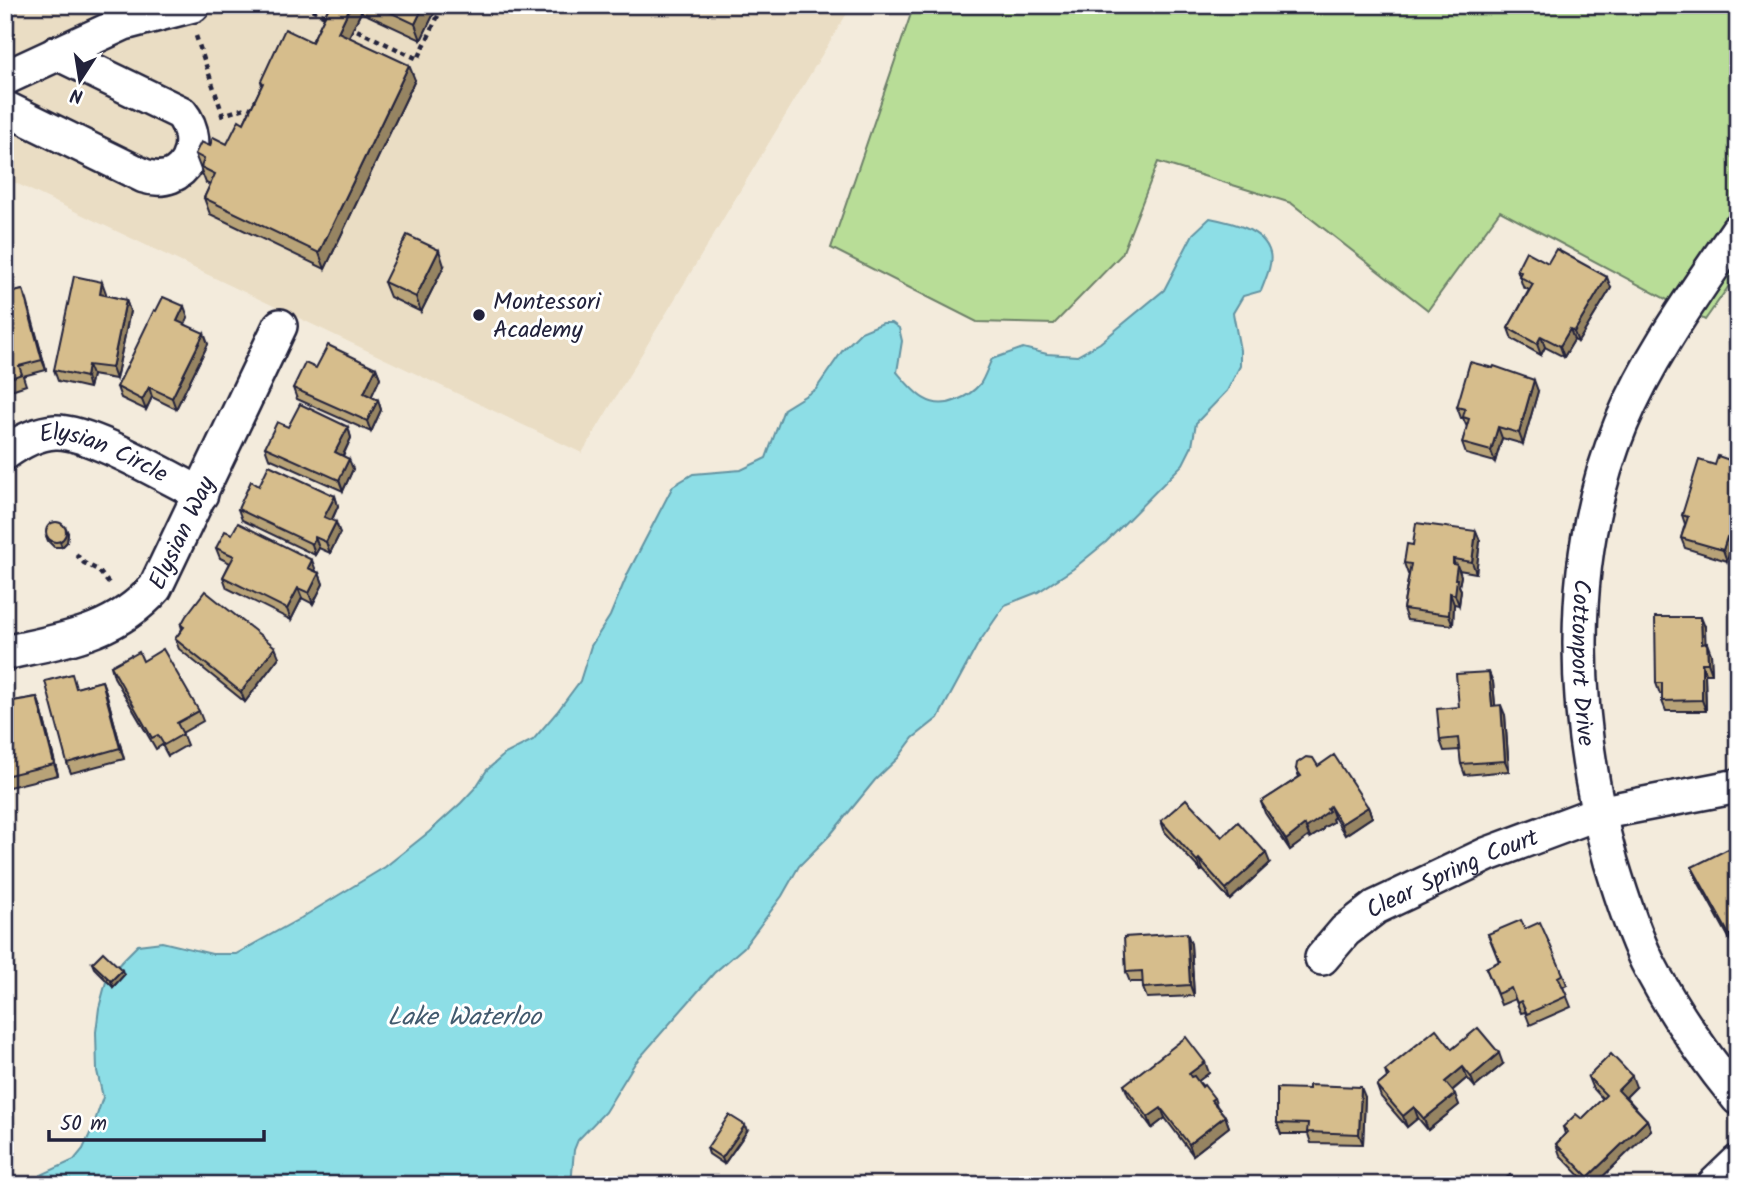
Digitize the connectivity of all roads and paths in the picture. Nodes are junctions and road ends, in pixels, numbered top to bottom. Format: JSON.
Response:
{"nodes":[{"id":1,"x":107,"y":5,"type":"edge"},
{"id":2,"x":303,"y":5,"type":"edge"},
{"id":3,"x":443,"y":5,"type":"edge"},
{"id":4,"x":190,"y":6,"type":"edge"},
{"id":5,"x":93,"y":36,"type":"junction"},
{"id":6,"x":57,"y":53,"type":"junction"},
{"id":7,"x":5,"y":78,"type":"edge"},
{"id":8,"x":5,"y":108,"type":"edge"},
{"id":9,"x":262,"y":113,"type":"edge"},
{"id":10,"x":223,"y":115,"type":"junction"},
{"id":11,"x":189,"y":125,"type":"junction"},
{"id":12,"x":1738,"y":230,"type":"edge"},
{"id":13,"x":280,"y":326,"type":"dead end"},
{"id":14,"x":5,"y":453,"type":"edge"},
{"id":15,"x":201,"y":494,"type":"junction"},
{"id":16,"x":76,"y":554,"type":"dead end"},
{"id":17,"x":137,"y":606,"type":"junction"},
{"id":18,"x":5,"y":653,"type":"edge"},
{"id":19,"x":1738,"y":786,"type":"edge"},
{"id":20,"x":1598,"y":813,"type":"junction"},
{"id":21,"x":1322,"y":958,"type":"dead end"},
{"id":22,"x":1738,"y":1098,"type":"edge"},
{"id":23,"x":1738,"y":1162,"type":"edge"},
{"id":24,"x":1714,"y":1185,"type":"edge"}],
"edges":[{"from":1,"to":5,"type":"street"},
{"from":2,"to":3,"type":"path"},
{"from":4,"to":5,"type":"street"},
{"from":4,"to":10,"type":"path"},
{"from":5,"to":6,"type":"street"},
{"from":6,"to":7,"type":"street"},
{"from":6,"to":11,"type":"street"},
{"from":8,"to":11,"type":"street"},
{"from":9,"to":10,"type":"path"},
{"from":10,"to":11,"type":"path"},
{"from":12,"to":20,"type":"street","name":"Cottonport Drive"},
{"from":13,"to":15,"type":"street","name":"Elysian Way"},
{"from":14,"to":15,"type":"street","name":"Elysian Circle"},
{"from":15,"to":17,"type":"street","name":"Elysian Way"},
{"from":16,"to":17,"type":"path"},
{"from":17,"to":18,"type":"street","name":"Elysian Way"},
{"from":19,"to":20,"type":"street","name":"Clear Spring Court"},
{"from":20,"to":21,"type":"street","name":"Clear Spring Court"},
{"from":20,"to":22,"type":"street","name":"Cottonport Drive"},
{"from":23,"to":24,"type":"street"}]}
